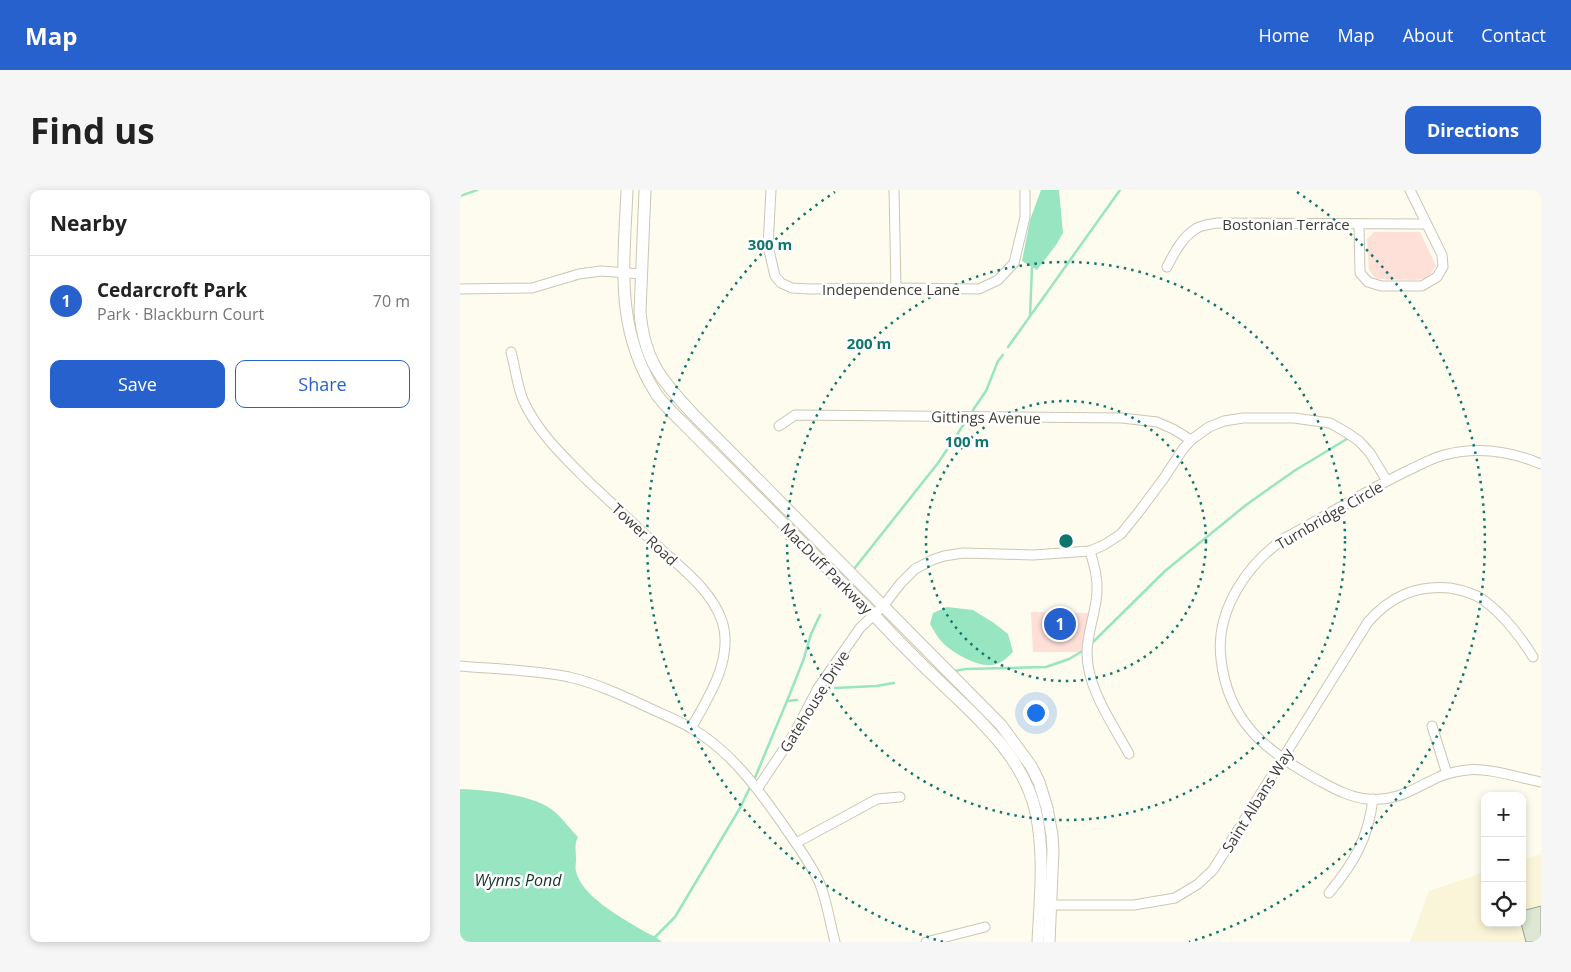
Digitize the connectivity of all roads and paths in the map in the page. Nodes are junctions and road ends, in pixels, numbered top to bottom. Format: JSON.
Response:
{"nodes":[{"id":1,"x":627,"y":190,"type":"edge"},
{"id":2,"x":644,"y":190,"type":"edge"},
{"id":3,"x":770,"y":190,"type":"edge"},
{"id":4,"x":894,"y":190,"type":"edge"},
{"id":5,"x":1025,"y":190,"type":"edge"},
{"id":6,"x":1410,"y":190,"type":"edge"},
{"id":7,"x":1358,"y":224,"type":"junction"},
{"id":8,"x":1426,"y":224,"type":"junction"},
{"id":9,"x":1167,"y":267,"type":"dead end"},
{"id":10,"x":624,"y":272,"type":"junction"},
{"id":11,"x":641,"y":274,"type":"junction"},
{"id":12,"x":896,"y":288,"type":"junction"},
{"id":13,"x":460,"y":289,"type":"edge"},
{"id":14,"x":511,"y":352,"type":"dead end"},
{"id":15,"x":779,"y":426,"type":"dead end"},
{"id":16,"x":1191,"y":440,"type":"junction"},
{"id":17,"x":1541,"y":464,"type":"edge"},
{"id":18,"x":1387,"y":482,"type":"junction"},
{"id":19,"x":1090,"y":551,"type":"junction"},
{"id":20,"x":883,"y":606,"type":"junction"},
{"id":21,"x":874,"y":615,"type":"junction"},
{"id":22,"x":1533,"y":657,"type":"dead end"},
{"id":23,"x":460,"y":666,"type":"edge"},
{"id":24,"x":1432,"y":726,"type":"dead end"},
{"id":25,"x":691,"y":728,"type":"junction"},
{"id":26,"x":1129,"y":754,"type":"dead end"},
{"id":27,"x":1283,"y":758,"type":"junction"},
{"id":28,"x":1447,"y":774,"type":"junction"},
{"id":29,"x":1541,"y":782,"type":"edge"},
{"id":30,"x":757,"y":788,"type":"junction"},
{"id":31,"x":900,"y":797,"type":"dead end"},
{"id":32,"x":1372,"y":799,"type":"junction"},
{"id":33,"x":796,"y":843,"type":"junction"},
{"id":34,"x":1329,"y":893,"type":"dead end"},
{"id":35,"x":1045,"y":905,"type":"junction"},
{"id":36,"x":985,"y":926,"type":"dead end"},
{"id":37,"x":835,"y":942,"type":"edge"},
{"id":38,"x":926,"y":942,"type":"edge"},
{"id":39,"x":1038,"y":942,"type":"edge"},
{"id":40,"x":1049,"y":942,"type":"edge"}],
"edges":[{"from":1,"to":10,"type":"street","name":"MacDuff Parkway"},
{"from":2,"to":11,"type":"street","name":"MacDuff Parkway"},
{"from":3,"to":12,"type":"street","name":"Independence Lane"},
{"from":4,"to":12,"type":"street"},
{"from":5,"to":12,"type":"street","name":"Independence Lane"},
{"from":6,"to":8,"type":"street"},
{"from":7,"to":8,"type":"street","name":"Bostonian Terrace"},
{"from":7,"to":8,"type":"street"},
{"from":7,"to":9,"type":"street","name":"Bostonian Terrace"},
{"from":10,"to":11,"type":"street"},
{"from":10,"to":13,"type":"street"},
{"from":10,"to":21,"type":"street","name":"MacDuff Parkway"},
{"from":11,"to":20,"type":"street","name":"MacDuff Parkway"},
{"from":14,"to":25,"type":"street","name":"Tower Road"},
{"from":15,"to":16,"type":"street","name":"Gittings Avenue"},
{"from":16,"to":18,"type":"street"},
{"from":16,"to":19,"type":"street"},
{"from":17,"to":18,"type":"street","name":"Turnbridge Circle"},
{"from":18,"to":27,"type":"street","name":"Turnbridge Circle"},
{"from":19,"to":20,"type":"street","name":"Gatehouse Drive"},
{"from":19,"to":26,"type":"street"},
{"from":20,"to":21,"type":"street","name":"Gatehouse Drive"},
{"from":20,"to":35,"type":"street","name":"MacDuff Parkway"},
{"from":21,"to":30,"type":"street","name":"Gatehouse Drive"},
{"from":21,"to":35,"type":"street","name":"MacDuff Parkway"},
{"from":22,"to":27,"type":"street","name":"Saint Albans Way"},
{"from":23,"to":25,"type":"street"},
{"from":24,"to":28,"type":"street"},
{"from":25,"to":30,"type":"street"},
{"from":27,"to":32,"type":"street","name":"Turnbridge Circle"},
{"from":27,"to":35,"type":"street","name":"Saint Albans Way"},
{"from":28,"to":29,"type":"street","name":"Turnbridge Circle"},
{"from":28,"to":32,"type":"street","name":"Turnbridge Circle"},
{"from":30,"to":33,"type":"street"},
{"from":31,"to":33,"type":"street"},
{"from":32,"to":34,"type":"street"},
{"from":33,"to":37,"type":"street"},
{"from":35,"to":39,"type":"street","name":"MacDuff Parkway"},
{"from":35,"to":40,"type":"street","name":"MacDuff Parkway"},
{"from":36,"to":38,"type":"street"}]}
